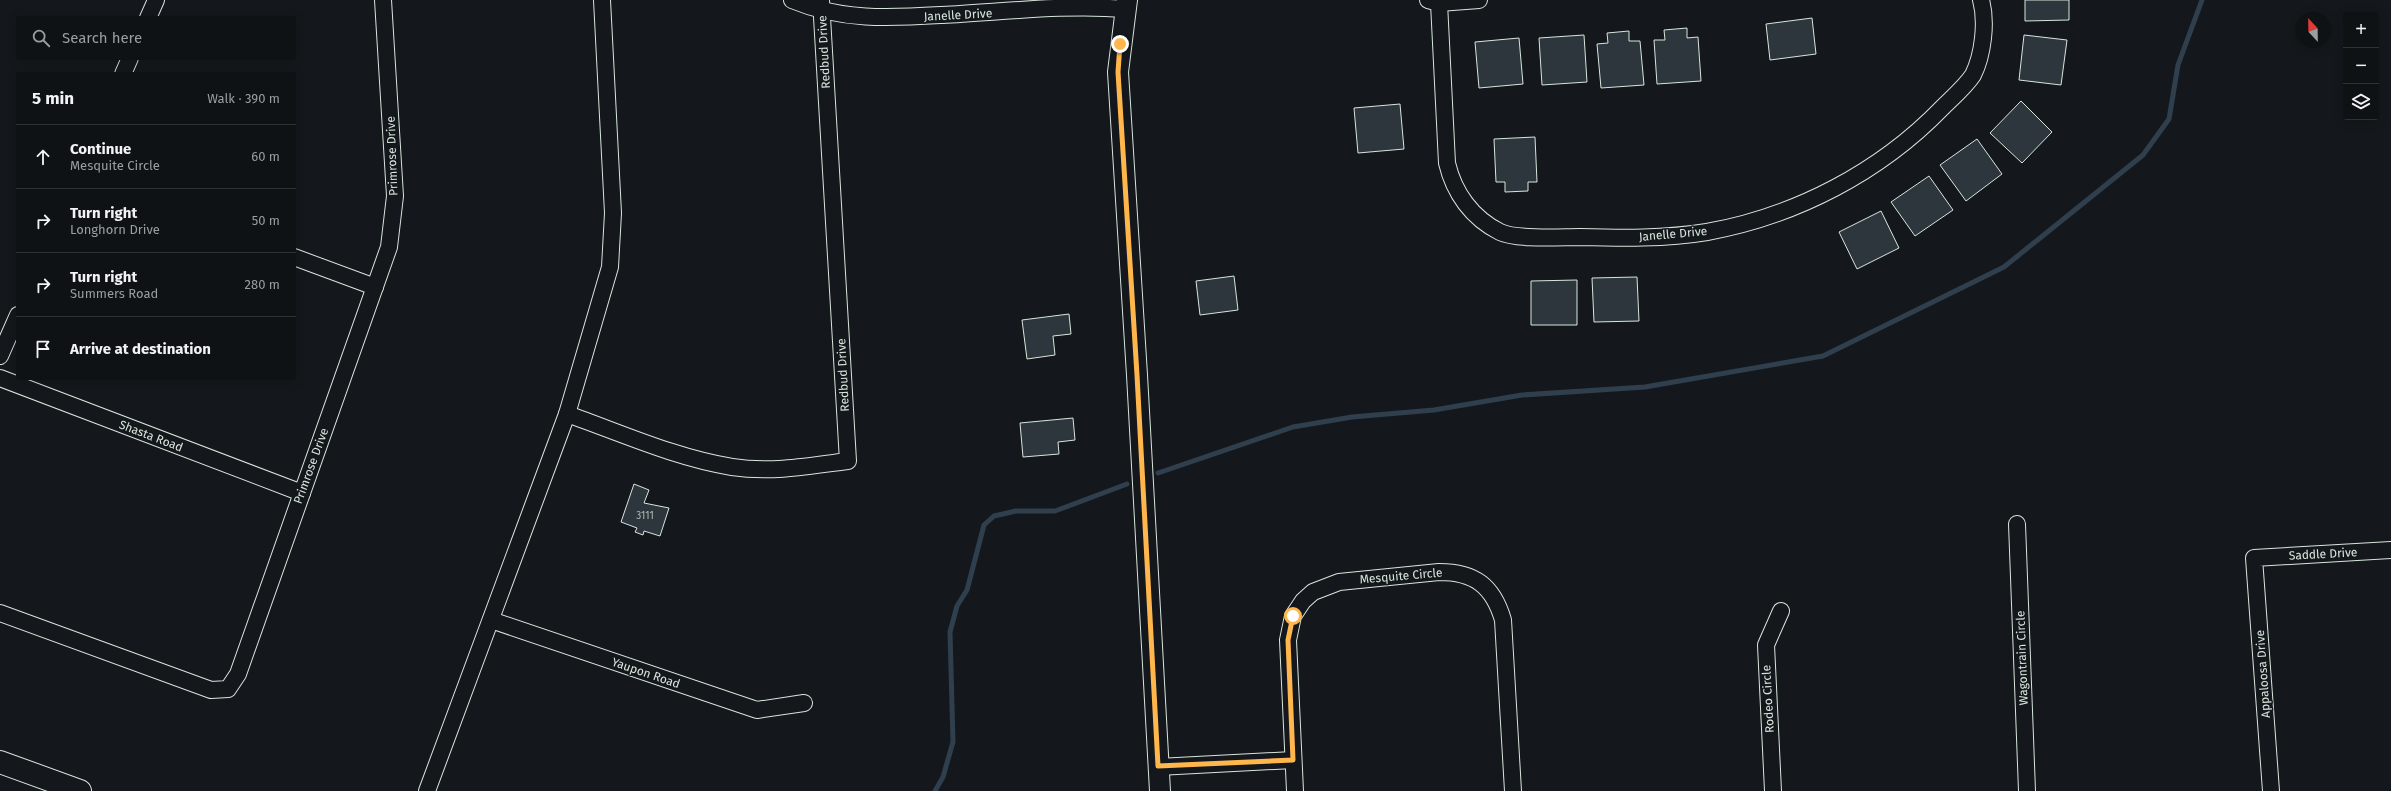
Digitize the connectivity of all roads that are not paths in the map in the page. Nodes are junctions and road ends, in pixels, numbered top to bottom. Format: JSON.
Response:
{"nodes":[{"id":1,"x":156,"y":0,"type":"edge"},
{"id":2,"x":383,"y":0,"type":"edge"},
{"id":3,"x":602,"y":0,"type":"edge"},
{"id":4,"x":792,"y":0,"type":"edge"},
{"id":5,"x":1480,"y":0,"type":"edge"},
{"id":6,"x":1981,"y":0,"type":"edge"},
{"id":7,"x":1433,"y":1,"type":"edge"},
{"id":8,"x":1126,"y":4,"type":"edge"},
{"id":9,"x":822,"y":5,"type":"edge"},
{"id":10,"x":149,"y":16,"type":"edge"},
{"id":11,"x":129,"y":60,"type":"edge"},
{"id":12,"x":124,"y":72,"type":"edge"},
{"id":13,"x":296,"y":258,"type":"edge"},
{"id":14,"x":375,"y":287,"type":"junction"},
{"id":15,"x":16,"y":320,"type":"edge"},
{"id":16,"x":0,"y":356,"type":"edge"},
{"id":17,"x":0,"y":378,"type":"edge"},
{"id":18,"x":567,"y":414,"type":"junction"},
{"id":19,"x":302,"y":493,"type":"junction"},
{"id":20,"x":2016,"y":524,"type":"dead end"},
{"id":21,"x":2391,"y":550,"type":"edge"},
{"id":22,"x":2254,"y":558,"type":"joint"},
{"id":23,"x":1781,"y":611,"type":"dead end"},
{"id":24,"x":0,"y":613,"type":"edge"},
{"id":25,"x":491,"y":620,"type":"junction"},
{"id":26,"x":804,"y":703,"type":"dead end"},
{"id":27,"x":1293,"y":760,"type":"junction"},
{"id":28,"x":0,"y":762,"type":"edge"},
{"id":29,"x":1158,"y":766,"type":"junction"},
{"id":30,"x":80,"y":791,"type":"edge"},
{"id":31,"x":427,"y":791,"type":"edge"},
{"id":32,"x":1160,"y":791,"type":"edge"},
{"id":33,"x":1295,"y":791,"type":"edge"},
{"id":34,"x":1513,"y":791,"type":"edge"},
{"id":35,"x":1773,"y":791,"type":"edge"},
{"id":36,"x":2027,"y":791,"type":"edge"},
{"id":37,"x":2271,"y":791,"type":"edge"}],
"edges":[{"from":1,"to":10,"type":"street"},
{"from":2,"to":14,"type":"street","name":"Primrose Drive"},
{"from":3,"to":18,"type":"street"},
{"from":4,"to":9,"type":"street","name":"Janelle Drive"},
{"from":5,"to":7,"type":"street","name":"Janelle Drive"},
{"from":6,"to":7,"type":"street","name":"Janelle Drive"},
{"from":8,"to":9,"type":"street","name":"Janelle Drive"},
{"from":8,"to":29,"type":"street"},
{"from":9,"to":18,"type":"street","name":"Redbud Drive"},
{"from":11,"to":12,"type":"street"},
{"from":13,"to":14,"type":"street"},
{"from":14,"to":19,"type":"street","name":"Primrose Drive"},
{"from":15,"to":16,"type":"street"},
{"from":17,"to":19,"type":"street","name":"Shasta Road"},
{"from":18,"to":25,"type":"street"},
{"from":19,"to":24,"type":"street","name":"Primrose Drive"},
{"from":20,"to":36,"type":"street","name":"Wagontrain Circle"},
{"from":21,"to":22,"type":"street","name":"Saddle Drive"},
{"from":22,"to":37,"type":"street","name":"Appaloosa Drive"},
{"from":23,"to":35,"type":"street","name":"Rodeo Circle"},
{"from":25,"to":26,"type":"street","name":"Yaupon Road"},
{"from":25,"to":31,"type":"street"},
{"from":27,"to":29,"type":"street"},
{"from":27,"to":33,"type":"street","name":"Mesquite Circle"},
{"from":27,"to":34,"type":"street","name":"Mesquite Circle"},
{"from":28,"to":30,"type":"main road"},
{"from":29,"to":32,"type":"street"}]}
